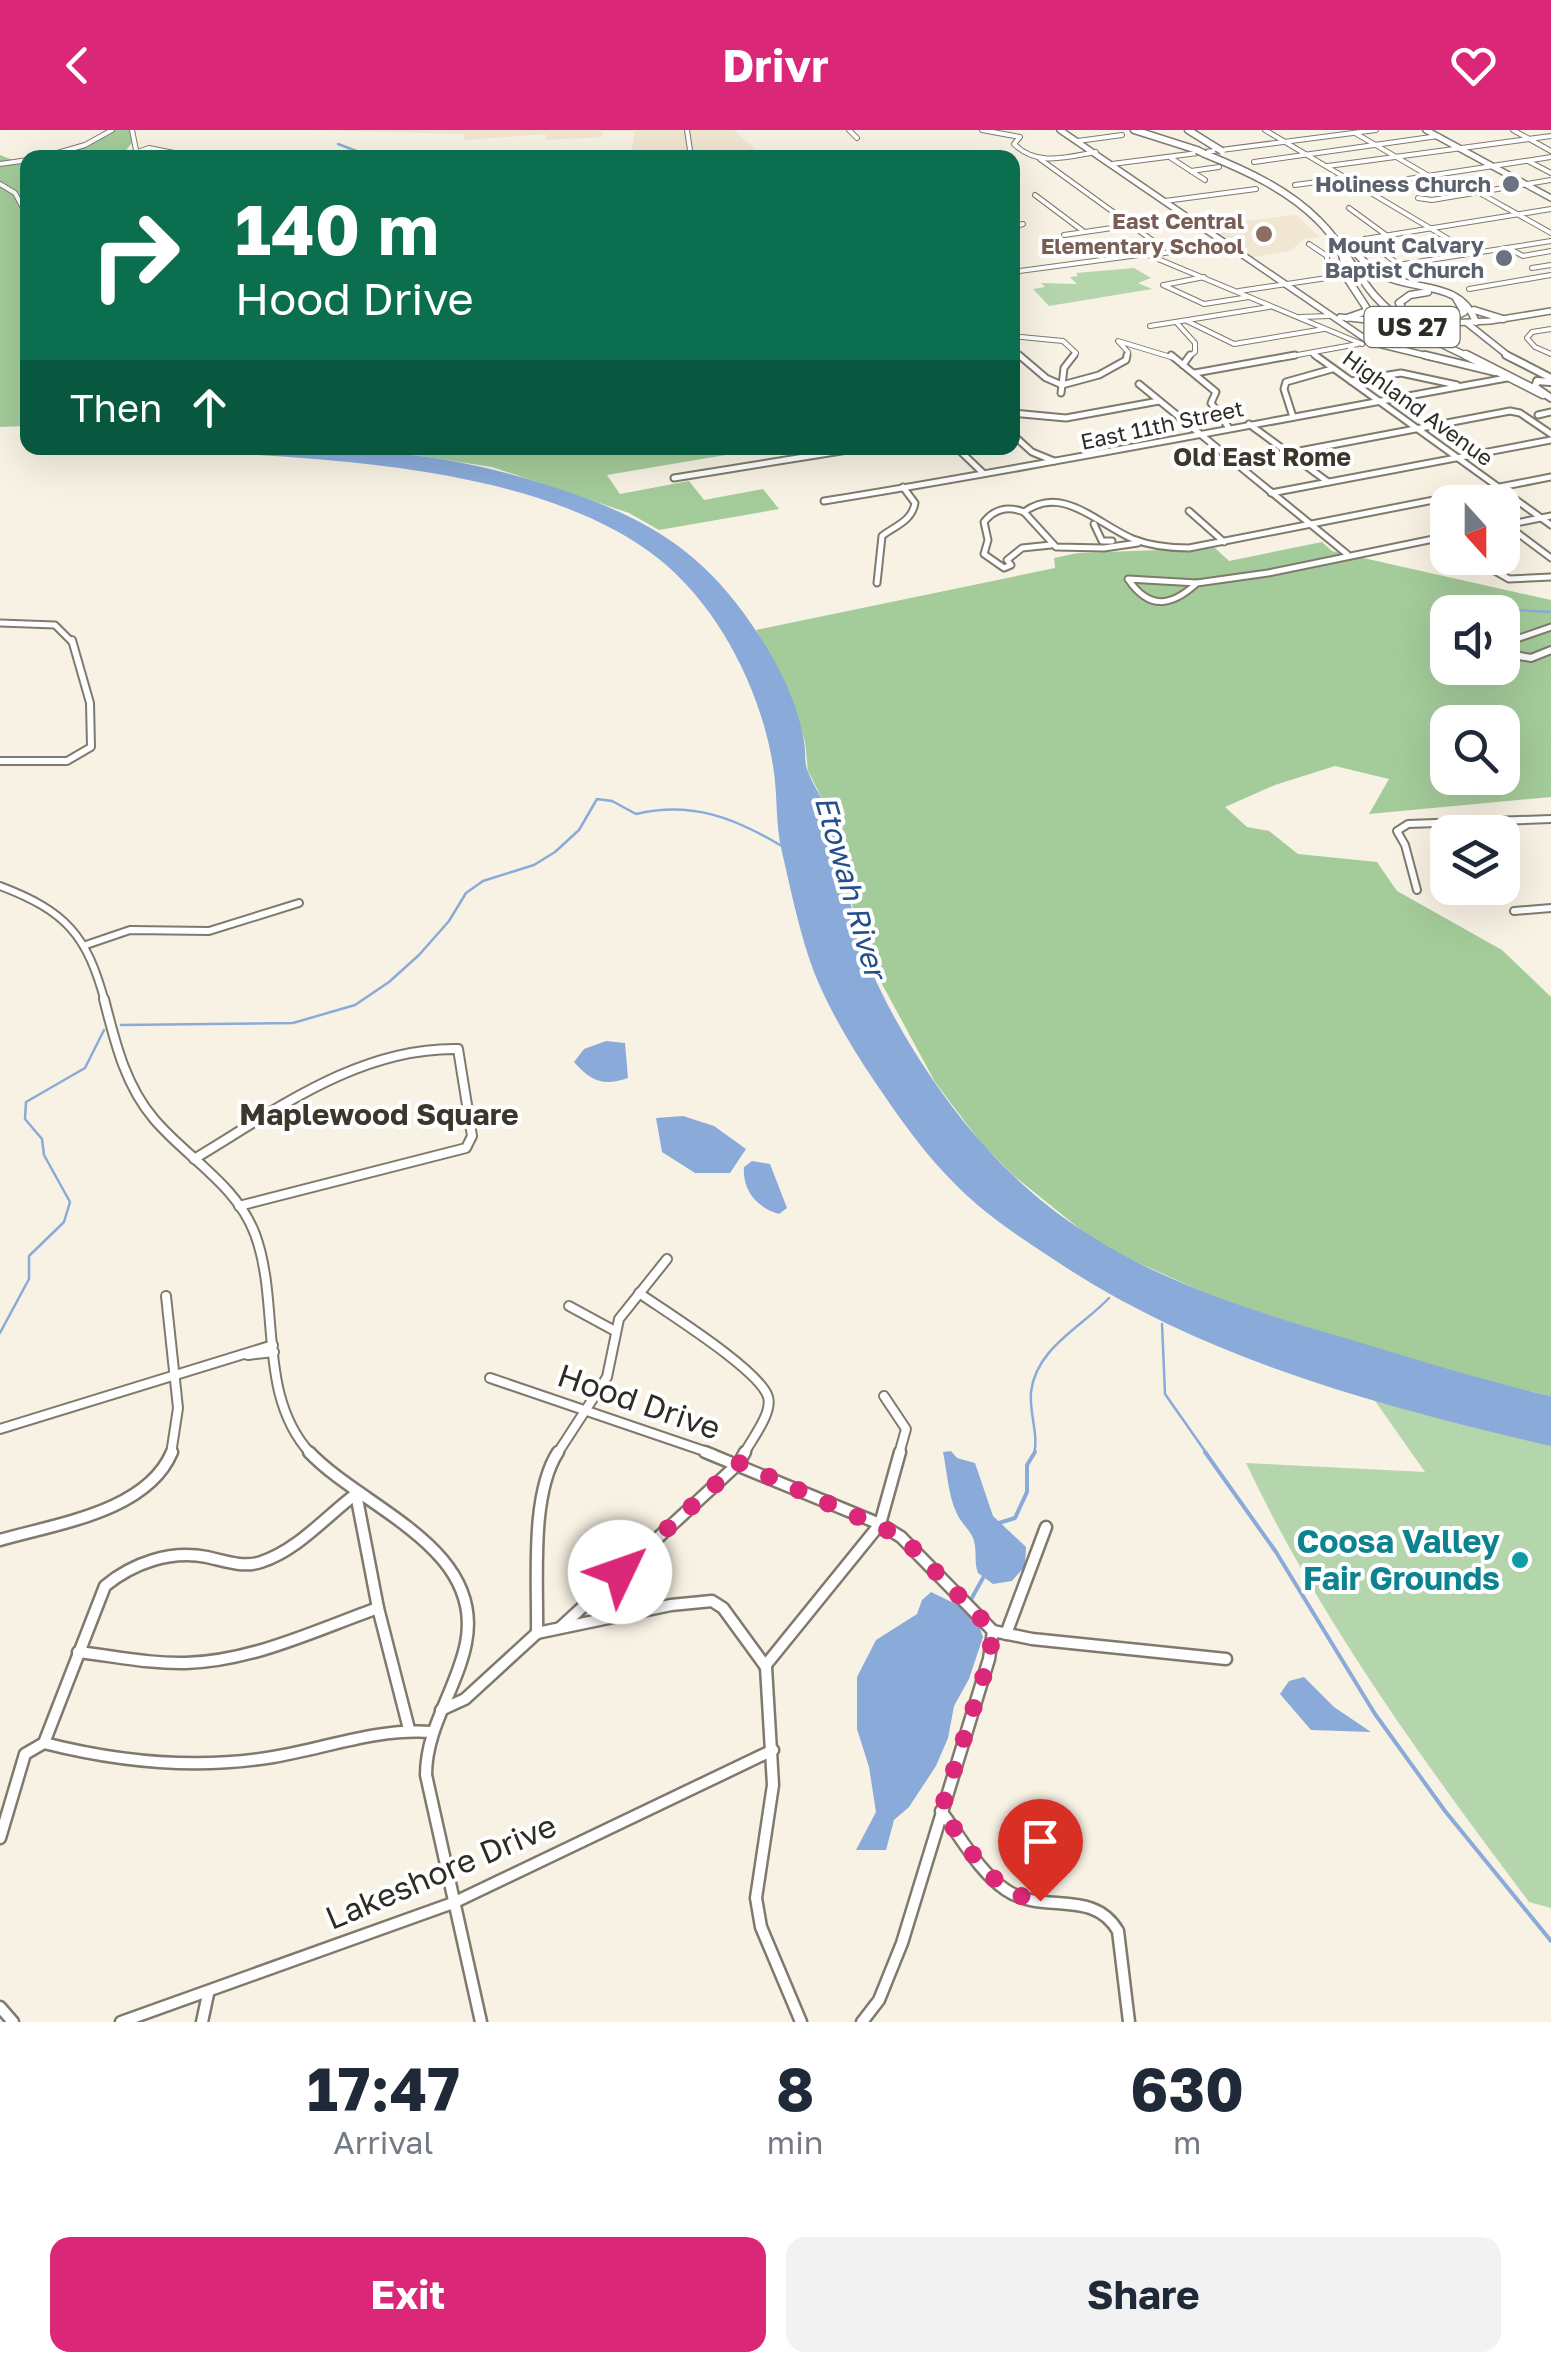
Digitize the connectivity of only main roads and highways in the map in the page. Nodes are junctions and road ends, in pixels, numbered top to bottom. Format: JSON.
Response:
{"nodes":[{"id":1,"x":1060,"y":130,"type":"edge"},
{"id":2,"x":1132,"y":130,"type":"edge"},
{"id":3,"x":1187,"y":130,"type":"edge"},
{"id":4,"x":1426,"y":130,"type":"edge"},
{"id":5,"x":1551,"y":198,"type":"edge"},
{"id":6,"x":1344,"y":246,"type":"junction"},
{"id":7,"x":1366,"y":310,"type":"junction"},
{"id":8,"x":1474,"y":310,"type":"junction"},
{"id":9,"x":1551,"y":311,"type":"edge"},
{"id":10,"x":1469,"y":320,"type":"junction"},
{"id":11,"x":1498,"y":320,"type":"junction"},
{"id":12,"x":1375,"y":321,"type":"junction"},
{"id":13,"x":1344,"y":322,"type":"junction"},
{"id":14,"x":1410,"y":322,"type":"junction"},
{"id":15,"x":1442,"y":324,"type":"junction"},
{"id":16,"x":1478,"y":331,"type":"junction"},
{"id":17,"x":1551,"y":380,"type":"edge"},
{"id":18,"x":1535,"y":386,"type":"junction"},
{"id":19,"x":1548,"y":397,"type":"edge"}],
"edges":[{"from":1,"to":13,"type":"main road"},
{"from":2,"to":6,"type":"highway","number":"US 27","bridge":true},
{"from":3,"to":6,"type":"highway","number":"US 27"},
{"from":4,"to":5,"type":"main road"},
{"from":6,"to":7,"type":"highway"},
{"from":6,"to":8,"type":"highway"},
{"from":6,"to":14,"type":"highway","number":"US 27"},
{"from":6,"to":19,"type":"highway","number":"US 27"},
{"from":7,"to":12,"type":"highway"},
{"from":7,"to":13,"type":"highway"},
{"from":8,"to":10,"type":"highway"},
{"from":8,"to":11,"type":"highway"},
{"from":9,"to":11,"type":"main road"},
{"from":10,"to":11,"type":"main road"},
{"from":10,"to":14,"type":"highway"},
{"from":10,"to":15,"type":"highway"},
{"from":10,"to":16,"type":"main road"},
{"from":11,"to":16,"type":"main road"},
{"from":12,"to":13,"type":"main road"},
{"from":12,"to":15,"type":"main road","bridge":true},
{"from":13,"to":19,"type":"main road"},
{"from":14,"to":18,"type":"highway","number":"US 27"},
{"from":15,"to":16,"type":"main road"},
{"from":16,"to":17,"type":"main road"},
{"from":17,"to":18,"type":"main road"},
{"from":18,"to":19,"type":"main road","number":"US 27"}]}
